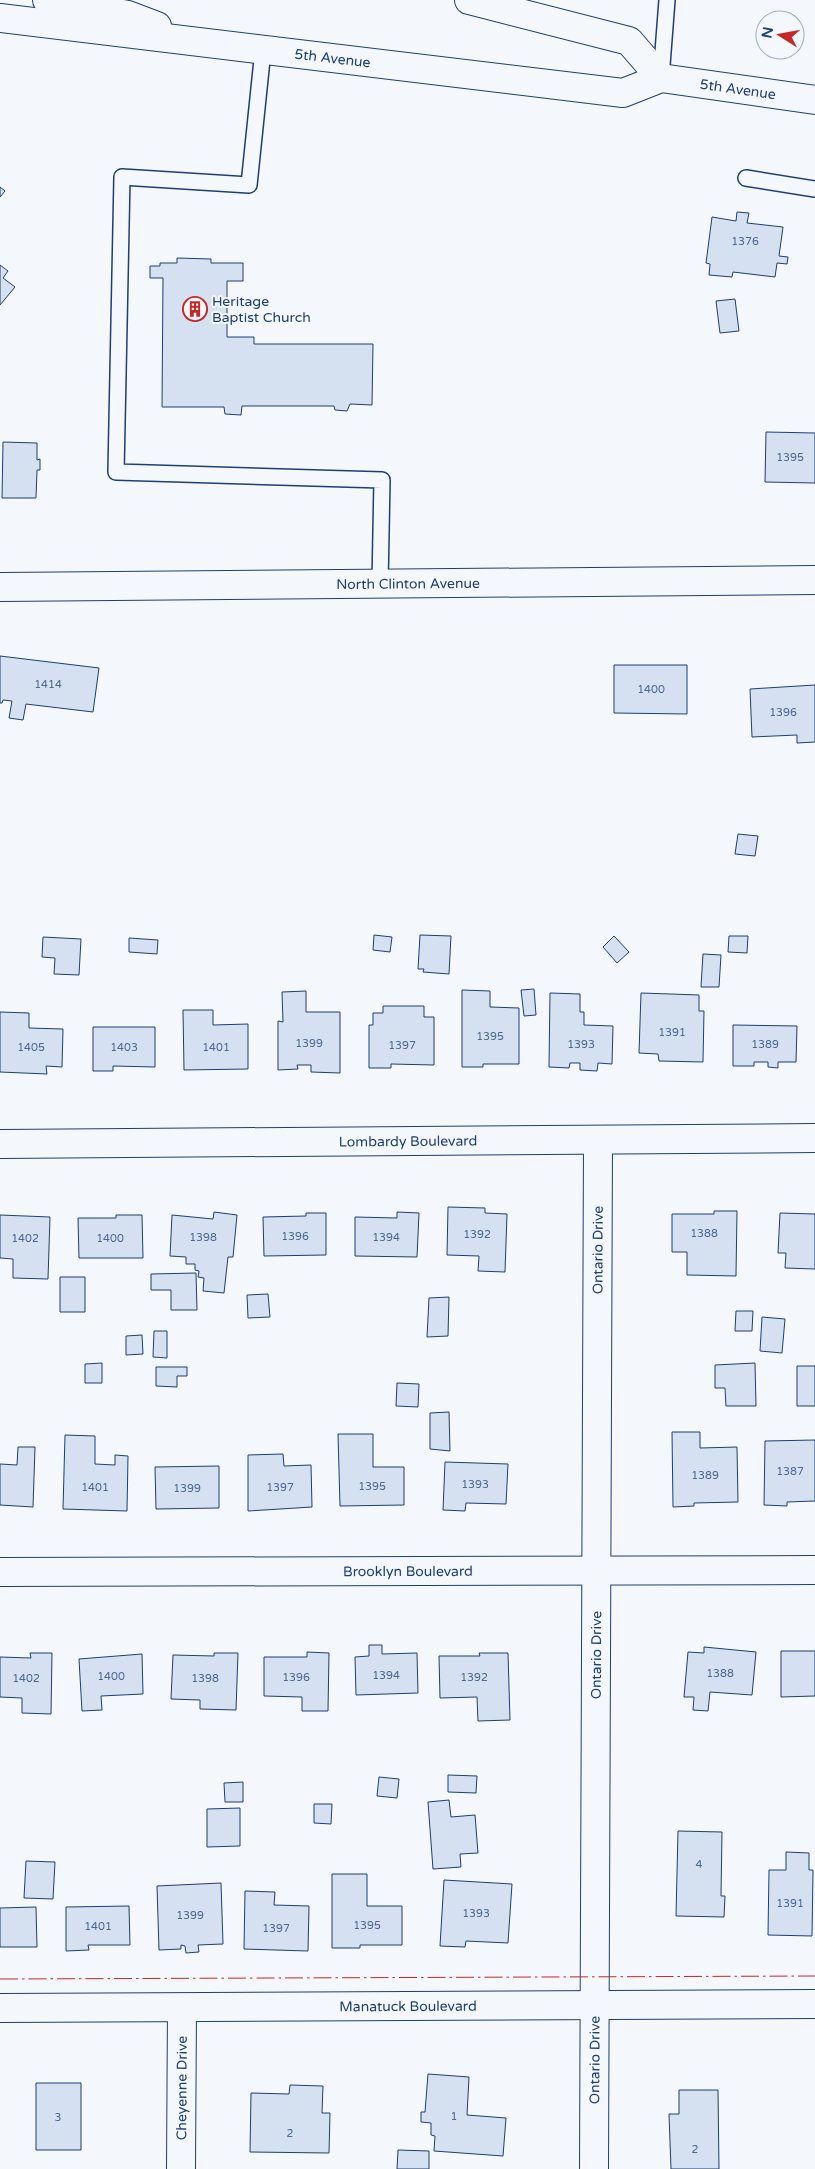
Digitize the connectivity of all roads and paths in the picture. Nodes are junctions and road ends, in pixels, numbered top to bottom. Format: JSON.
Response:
{"nodes":[{"id":1,"x":47,"y":0,"type":"edge"},
{"id":2,"x":469,"y":0,"type":"edge"},
{"id":3,"x":668,"y":0,"type":"edge"},
{"id":4,"x":0,"y":18,"type":"edge"},
{"id":5,"x":205,"y":43,"type":"junction"},
{"id":6,"x":263,"y":50,"type":"junction"},
{"id":7,"x":661,"y":78,"type":"junction"},
{"id":8,"x":815,"y":100,"type":"edge"},
{"id":9,"x":746,"y":178,"type":"dead end"},
{"id":10,"x":815,"y":189,"type":"edge"},
{"id":11,"x":815,"y":580,"type":"edge"},
{"id":12,"x":380,"y":584,"type":"junction"},
{"id":13,"x":0,"y":587,"type":"edge"},
{"id":14,"x":815,"y":1138,"type":"edge"},
{"id":15,"x":598,"y":1141,"type":"junction"},
{"id":16,"x":0,"y":1144,"type":"edge"},
{"id":17,"x":597,"y":1569,"type":"junction"},
{"id":18,"x":815,"y":1570,"type":"edge"},
{"id":19,"x":0,"y":1572,"type":"edge"},
{"id":20,"x":815,"y":2004,"type":"edge"},
{"id":21,"x":595,"y":2005,"type":"junction"},
{"id":22,"x":0,"y":2008,"type":"edge"},
{"id":23,"x":182,"y":2008,"type":"junction"},
{"id":24,"x":180,"y":2169,"type":"edge"},
{"id":25,"x":594,"y":2169,"type":"edge"}],
"edges":[{"from":1,"to":5,"type":"street"},
{"from":2,"to":7,"type":"street"},
{"from":3,"to":7,"type":"lane"},
{"from":4,"to":5,"type":"street","name":"5th Avenue"},
{"from":5,"to":6,"type":"street","name":"5th Avenue"},
{"from":6,"to":7,"type":"street","name":"5th Avenue"},
{"from":6,"to":12,"type":"lane"},
{"from":7,"to":8,"type":"street","name":"5th Avenue"},
{"from":9,"to":10,"type":"lane"},
{"from":11,"to":12,"type":"street","name":"North Clinton Avenue"},
{"from":12,"to":13,"type":"street","name":"North Clinton Avenue"},
{"from":14,"to":15,"type":"street","name":"Lombardy Boulevard"},
{"from":15,"to":16,"type":"street","name":"Lombardy Boulevard"},
{"from":15,"to":17,"type":"street","name":"Ontario Drive"},
{"from":17,"to":18,"type":"street","name":"Brooklyn Boulevard"},
{"from":17,"to":19,"type":"street","name":"Brooklyn Boulevard"},
{"from":17,"to":21,"type":"street","name":"Ontario Drive"},
{"from":20,"to":21,"type":"street","name":"Manatuck Boulevard"},
{"from":21,"to":23,"type":"street","name":"Manatuck Boulevard"},
{"from":21,"to":25,"type":"street","name":"Ontario Drive"},
{"from":22,"to":23,"type":"street","name":"Manatuck Boulevard"},
{"from":23,"to":24,"type":"street","name":"Cheyenne Drive"}]}
